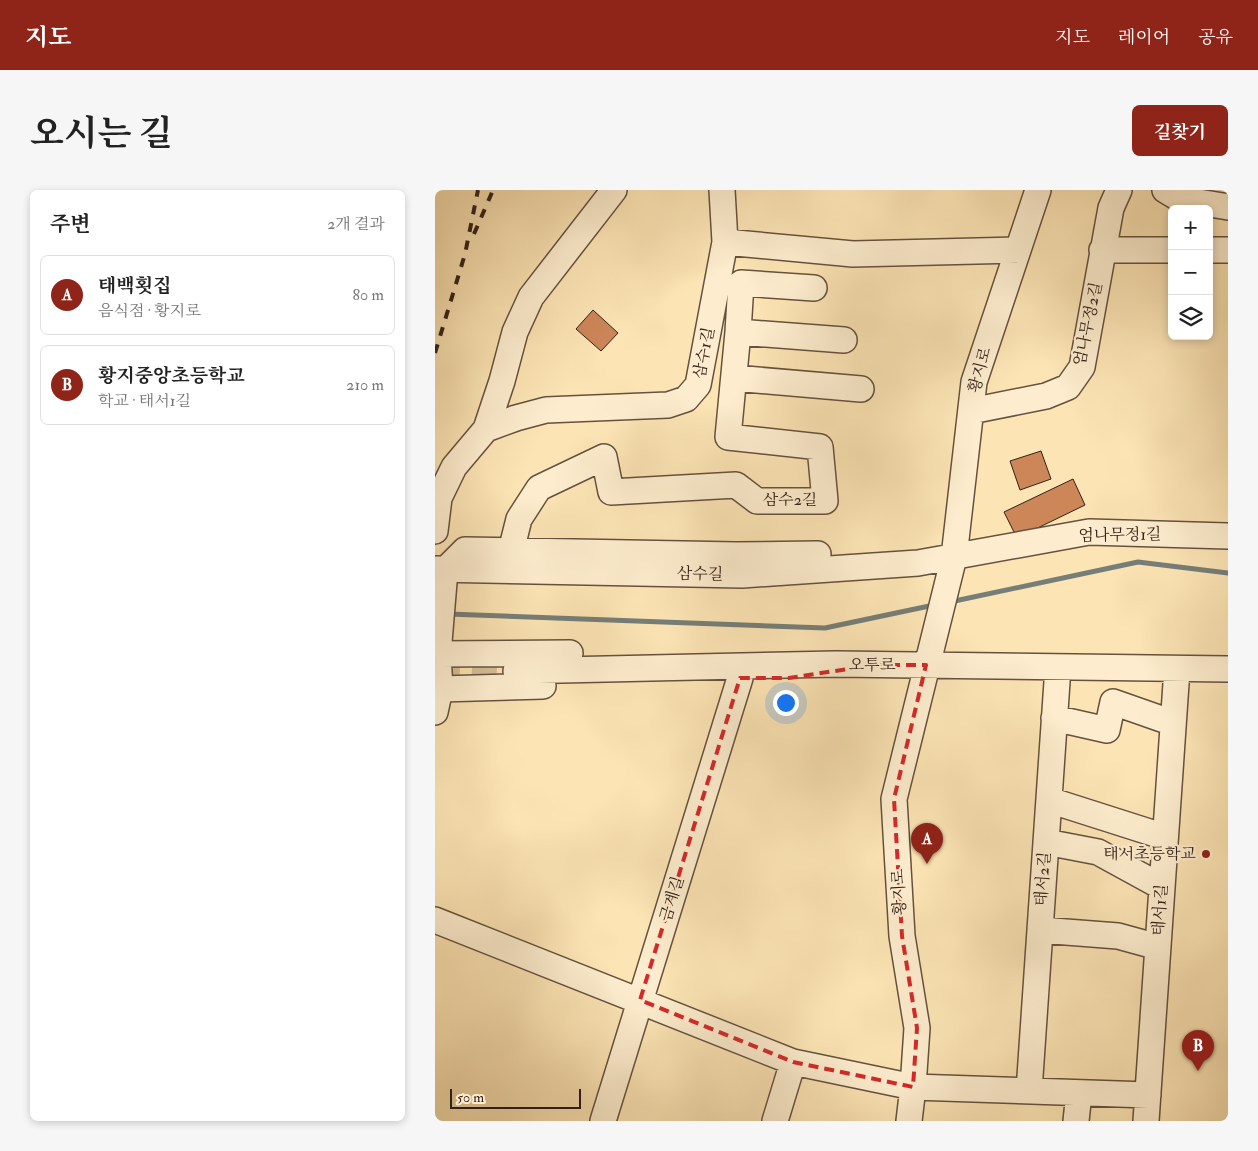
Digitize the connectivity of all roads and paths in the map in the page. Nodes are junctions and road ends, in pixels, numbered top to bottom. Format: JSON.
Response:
{"nodes":[{"id":1,"x":614,"y":190,"type":"edge"},
{"id":2,"x":722,"y":190,"type":"edge"},
{"id":3,"x":1119,"y":190,"type":"edge"},
{"id":4,"x":1165,"y":190,"type":"edge"},
{"id":5,"x":1038,"y":191,"type":"edge"},
{"id":6,"x":1228,"y":207,"type":"edge"},
{"id":7,"x":725,"y":242,"type":"junction"},
{"id":8,"x":1018,"y":250,"type":"junction"},
{"id":9,"x":1102,"y":250,"type":"junction"},
{"id":10,"x":1168,"y":250,"type":"edge"},
{"id":11,"x":1213,"y":250,"type":"edge"},
{"id":12,"x":1228,"y":250,"type":"edge"},
{"id":13,"x":814,"y":288,"type":"dead end"},
{"id":14,"x":738,"y":332,"type":"junction"},
{"id":15,"x":844,"y":340,"type":"dead end"},
{"id":16,"x":734,"y":378,"type":"junction"},
{"id":17,"x":861,"y":389,"type":"dead end"},
{"id":18,"x":971,"y":411,"type":"junction"},
{"id":19,"x":485,"y":428,"type":"junction"},
{"id":20,"x":435,"y":531,"type":"edge"},
{"id":21,"x":1228,"y":536,"type":"edge"},
{"id":22,"x":435,"y":537,"type":"edge"},
{"id":23,"x":511,"y":551,"type":"junction"},
{"id":24,"x":954,"y":557,"type":"junction"},
{"id":25,"x":918,"y":563,"type":"junction"},
{"id":26,"x":440,"y":570,"type":"edge"},
{"id":27,"x":438,"y":654,"type":"junction"},
{"id":28,"x":874,"y":665,"type":"junction"},
{"id":29,"x":926,"y":665,"type":"junction"},
{"id":30,"x":1058,"y":667,"type":"junction"},
{"id":31,"x":1177,"y":669,"type":"junction"},
{"id":32,"x":1228,"y":669,"type":"edge"},
{"id":33,"x":516,"y":671,"type":"tunnel mouth"},
{"id":34,"x":741,"y":678,"type":"junction"},
{"id":35,"x":438,"y":701,"type":"edge"},
{"id":36,"x":1054,"y":718,"type":"junction"},
{"id":37,"x":1173,"y":723,"type":"junction"},
{"id":38,"x":1049,"y":800,"type":"junction"},
{"id":39,"x":1165,"y":838,"type":"junction"},
{"id":40,"x":1046,"y":842,"type":"junction"},
{"id":41,"x":1162,"y":887,"type":"junction"},
{"id":42,"x":435,"y":920,"type":"edge"},
{"id":43,"x":1040,"y":930,"type":"junction"},
{"id":44,"x":1158,"y":947,"type":"junction"},
{"id":45,"x":640,"y":1000,"type":"junction"},
{"id":46,"x":793,"y":1062,"type":"junction"},
{"id":47,"x":913,"y":1087,"type":"junction"},
{"id":48,"x":1029,"y":1091,"type":"junction"},
{"id":49,"x":1079,"y":1093,"type":"junction"},
{"id":50,"x":1148,"y":1095,"type":"junction"},
{"id":51,"x":603,"y":1121,"type":"edge"},
{"id":52,"x":775,"y":1121,"type":"edge"},
{"id":53,"x":909,"y":1121,"type":"edge"},
{"id":54,"x":1076,"y":1121,"type":"edge"},
{"id":55,"x":1146,"y":1121,"type":"edge"}],
"edges":[{"from":1,"to":19,"type":"street"},
{"from":2,"to":7,"type":"street","name":"삼수1길"},
{"from":3,"to":9,"type":"street","name":"엄나무정2길"},
{"from":4,"to":6,"type":"street"},
{"from":5,"to":8,"type":"street","name":"황지로"},
{"from":7,"to":8,"type":"street"},
{"from":7,"to":19,"type":"street","name":"삼수1길"},
{"from":8,"to":18,"type":"street","name":"황지로"},
{"from":9,"to":10,"type":"street"},
{"from":9,"to":18,"type":"street","name":"엄나무정2길"},
{"from":11,"to":12,"type":"street"},
{"from":13,"to":14,"type":"street","name":"삼수2길"},
{"from":14,"to":15,"type":"street"},
{"from":14,"to":16,"type":"street","name":"삼수2길"},
{"from":16,"to":17,"type":"street"},
{"from":16,"to":23,"type":"street","name":"삼수2길"},
{"from":18,"to":24,"type":"street","name":"황지로"},
{"from":19,"to":20,"type":"street"},
{"from":21,"to":24,"type":"street","name":"엄나무정1길"},
{"from":22,"to":26,"type":"street"},
{"from":23,"to":25,"type":"street"},
{"from":23,"to":26,"type":"street"},
{"from":24,"to":25,"type":"street","name":"삼수길"},
{"from":24,"to":29,"type":"street","name":"황지로"},
{"from":25,"to":26,"type":"street","name":"삼수길"},
{"from":26,"to":27,"type":"street"},
{"from":27,"to":28,"type":"street"},
{"from":27,"to":35,"type":"street"},
{"from":28,"to":29,"type":"street","name":"오투로"},
{"from":28,"to":33,"type":"street","name":"오투로"},
{"from":28,"to":34,"type":"street"},
{"from":29,"to":30,"type":"street","name":"오투로"},
{"from":29,"to":47,"type":"street","name":"황지로"},
{"from":30,"to":31,"type":"street","name":"오투로"},
{"from":30,"to":36,"type":"street","name":"태서2길"},
{"from":31,"to":32,"type":"street","name":"오투로"},
{"from":31,"to":37,"type":"street","name":"태서1길"},
{"from":34,"to":35,"type":"street"},
{"from":34,"to":45,"type":"street","name":"금계길"},
{"from":36,"to":37,"type":"street"},
{"from":36,"to":38,"type":"street","name":"태서2길"},
{"from":37,"to":39,"type":"street","name":"태서1길"},
{"from":38,"to":39,"type":"street"},
{"from":38,"to":40,"type":"street","name":"태서2길"},
{"from":39,"to":41,"type":"street","name":"태서1길"},
{"from":40,"to":41,"type":"street"},
{"from":40,"to":43,"type":"street","name":"태서2길"},
{"from":41,"to":44,"type":"street","name":"태서1길"},
{"from":42,"to":45,"type":"street"},
{"from":43,"to":44,"type":"street"},
{"from":43,"to":48,"type":"street","name":"태서2길"},
{"from":44,"to":50,"type":"street","name":"태서1길"},
{"from":45,"to":46,"type":"street"},
{"from":45,"to":51,"type":"street","name":"금계길"},
{"from":46,"to":47,"type":"street"},
{"from":46,"to":52,"type":"street"},
{"from":47,"to":48,"type":"street"},
{"from":47,"to":53,"type":"street","name":"황지로"},
{"from":48,"to":49,"type":"street"},
{"from":49,"to":50,"type":"street"},
{"from":49,"to":54,"type":"street"},
{"from":50,"to":55,"type":"street","name":"태서1길"}]}
